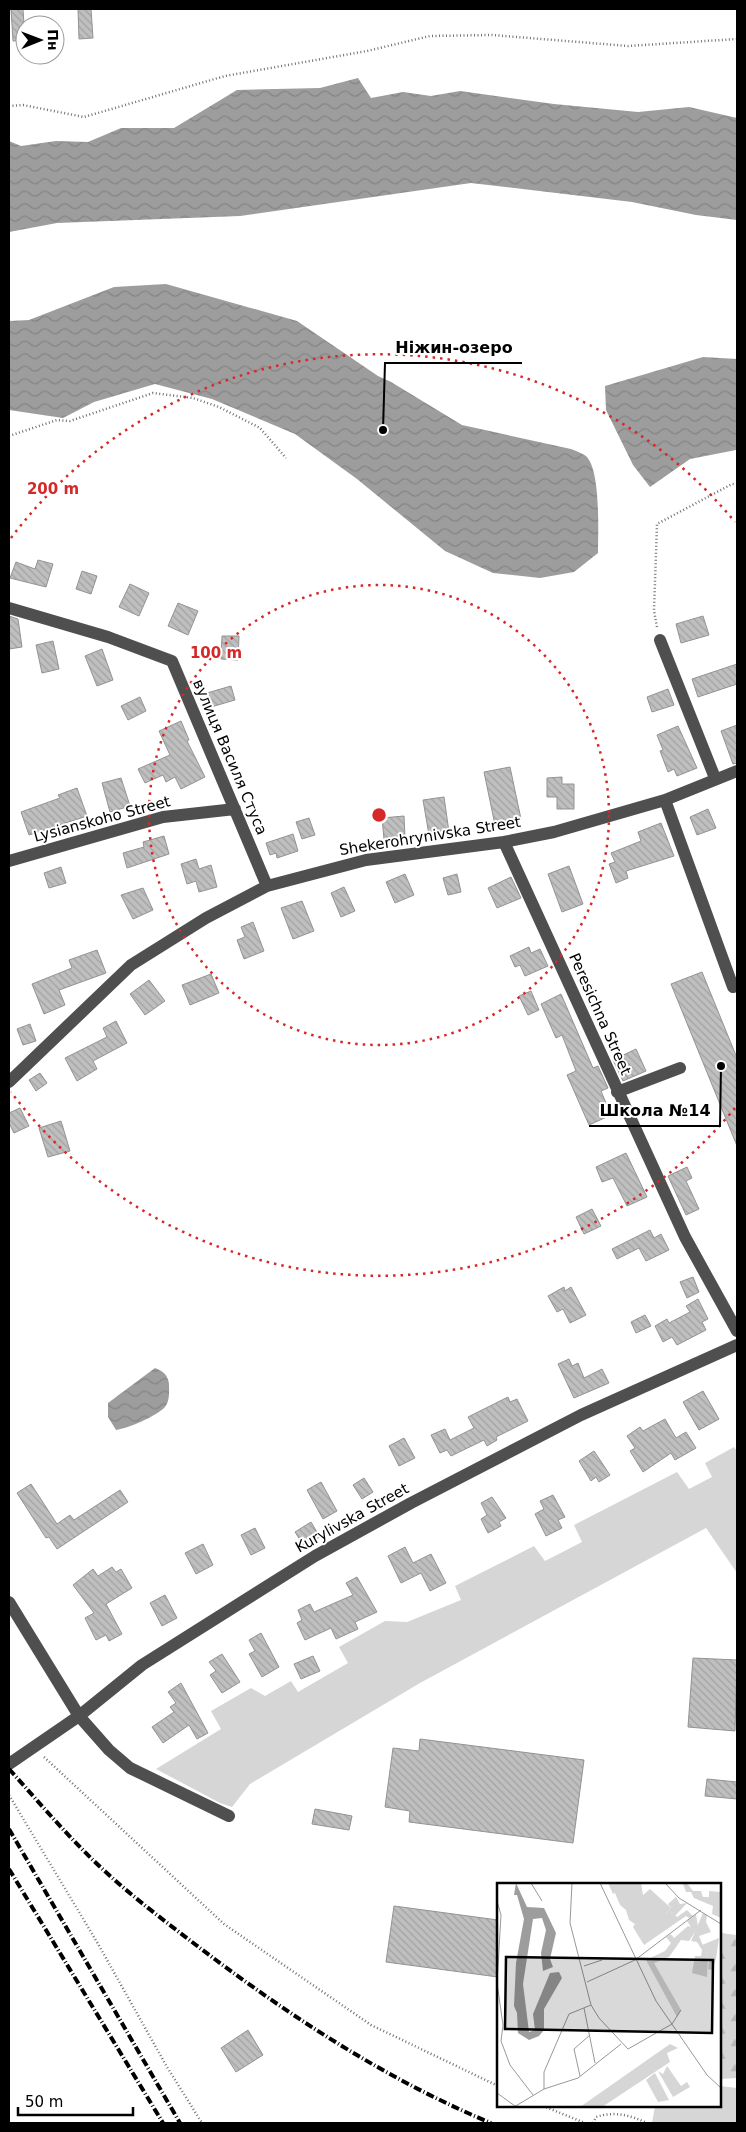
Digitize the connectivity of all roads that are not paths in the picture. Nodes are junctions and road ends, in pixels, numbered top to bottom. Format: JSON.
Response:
{"nodes":[{"id":1,"x":9,"y":608,"type":"edge"},
{"id":2,"x":660,"y":640,"type":"road end"},
{"id":3,"x":737,"y":771,"type":"edge"},
{"id":4,"x":715,"y":778,"type":"junction"},
{"id":5,"x":665,"y":800,"type":"junction"},
{"id":6,"x":235,"y":809,"type":"junction"},
{"id":7,"x":504,"y":842,"type":"junction"},
{"id":8,"x":9,"y":862,"type":"edge"},
{"id":9,"x":267,"y":886,"type":"junction"},
{"id":10,"x":733,"y":987,"type":"dead end"},
{"id":11,"x":680,"y":1068,"type":"dead end"},
{"id":12,"x":9,"y":1082,"type":"edge"},
{"id":13,"x":617,"y":1092,"type":"junction"},
{"id":14,"x":737,"y":1331,"type":"edge"},
{"id":15,"x":737,"y":1345,"type":"edge"},
{"id":16,"x":9,"y":1602,"type":"edge"},
{"id":17,"x":79,"y":1716,"type":"junction"},
{"id":18,"x":9,"y":1764,"type":"edge"},
{"id":19,"x":228,"y":1816,"type":"dead end"}],
"edges":[{"from":1,"to":6,"type":"street","name":"вулиця Василя Стуса"},
{"from":2,"to":4,"type":"street"},
{"from":3,"to":4,"type":"street","name":"Shekerohrynivska Street"},
{"from":4,"to":5,"type":"street","name":"Shekerohrynivska Street"},
{"from":5,"to":7,"type":"street","name":"Shekerohrynivska Street"},
{"from":5,"to":10,"type":"street"},
{"from":6,"to":8,"type":"street","name":"Lysianskoho Street"},
{"from":6,"to":9,"type":"street","name":"вулиця Василя Стуса"},
{"from":7,"to":9,"type":"street","name":"Shekerohrynivska Street"},
{"from":7,"to":13,"type":"street","name":"Peresichna Street"},
{"from":9,"to":12,"type":"street","name":"Shekerohrynivska Street"},
{"from":11,"to":13,"type":"street"},
{"from":13,"to":14,"type":"street","name":"Peresichna Street"},
{"from":15,"to":17,"type":"street","name":"Kurylivska Street"},
{"from":16,"to":17,"type":"street"},
{"from":17,"to":18,"type":"street","name":"Kurylivska Street"},
{"from":17,"to":19,"type":"street"}]}
